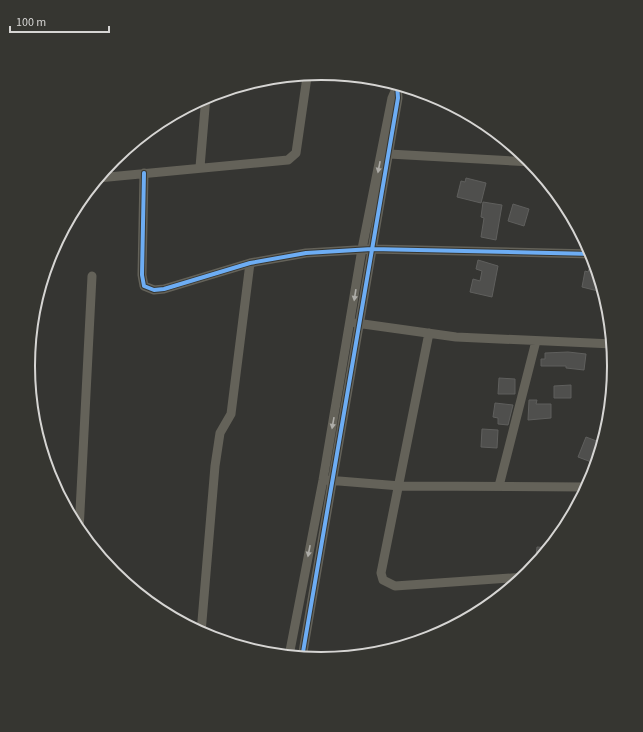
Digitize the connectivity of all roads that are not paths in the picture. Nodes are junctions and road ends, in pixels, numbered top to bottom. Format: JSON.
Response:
{"nodes":[{"id":1,"x":307,"y":80,"type":"edge"},
{"id":2,"x":395,"y":89,"type":"edge"},
{"id":3,"x":397,"y":89,"type":"edge"},
{"id":4,"x":205,"y":104,"type":"edge"},
{"id":5,"x":389,"y":154,"type":"junction"},
{"id":6,"x":522,"y":161,"type":"edge"},
{"id":7,"x":200,"y":167,"type":"junction"},
{"id":8,"x":144,"y":173,"type":"junction"},
{"id":9,"x":106,"y":177,"type":"edge"},
{"id":10,"x":362,"y":249,"type":"junction"},
{"id":11,"x":372,"y":249,"type":"junction"},
{"id":12,"x":585,"y":254,"type":"edge"},
{"id":13,"x":250,"y":263,"type":"junction"},
{"id":14,"x":92,"y":276,"type":"dead end"},
{"id":15,"x":350,"y":322,"type":"junction"},
{"id":16,"x":360,"y":323,"type":"junction"},
{"id":17,"x":429,"y":333,"type":"junction"},
{"id":18,"x":536,"y":341,"type":"junction"},
{"id":19,"x":607,"y":344,"type":"edge"},
{"id":20,"x":328,"y":480,"type":"junction"},
{"id":21,"x":400,"y":486,"type":"junction"},
{"id":22,"x":499,"y":486,"type":"junction"},
{"id":23,"x":581,"y":486,"type":"edge"},
{"id":24,"x":80,"y":520,"type":"edge"},
{"id":25,"x":514,"y":578,"type":"edge"},
{"id":26,"x":202,"y":626,"type":"edge"},
{"id":27,"x":290,"y":651,"type":"edge"},
{"id":28,"x":303,"y":652,"type":"edge"}],
"edges":[{"from":1,"to":7,"type":"street"},
{"from":2,"to":10,"type":"street","one_way":true},
{"from":3,"to":5,"type":"street"},
{"from":4,"to":7,"type":"street"},
{"from":5,"to":6,"type":"street"},
{"from":5,"to":11,"type":"street"},
{"from":7,"to":8,"type":"street"},
{"from":8,"to":9,"type":"street"},
{"from":8,"to":13,"type":"street"},
{"from":10,"to":11,"type":"street"},
{"from":10,"to":13,"type":"street"},
{"from":10,"to":15,"type":"street","one_way":true},
{"from":11,"to":12,"type":"street"},
{"from":11,"to":16,"type":"street"},
{"from":13,"to":26,"type":"street"},
{"from":14,"to":24,"type":"street"},
{"from":15,"to":16,"type":"street"},
{"from":15,"to":20,"type":"street","one_way":true},
{"from":16,"to":17,"type":"street"},
{"from":16,"to":20,"type":"street"},
{"from":17,"to":18,"type":"street"},
{"from":17,"to":21,"type":"street"},
{"from":18,"to":19,"type":"street"},
{"from":18,"to":22,"type":"street"},
{"from":20,"to":21,"type":"street"},
{"from":20,"to":27,"type":"street","one_way":true},
{"from":20,"to":28,"type":"street"},
{"from":21,"to":22,"type":"street"},
{"from":21,"to":25,"type":"street"},
{"from":22,"to":23,"type":"street"}]}
